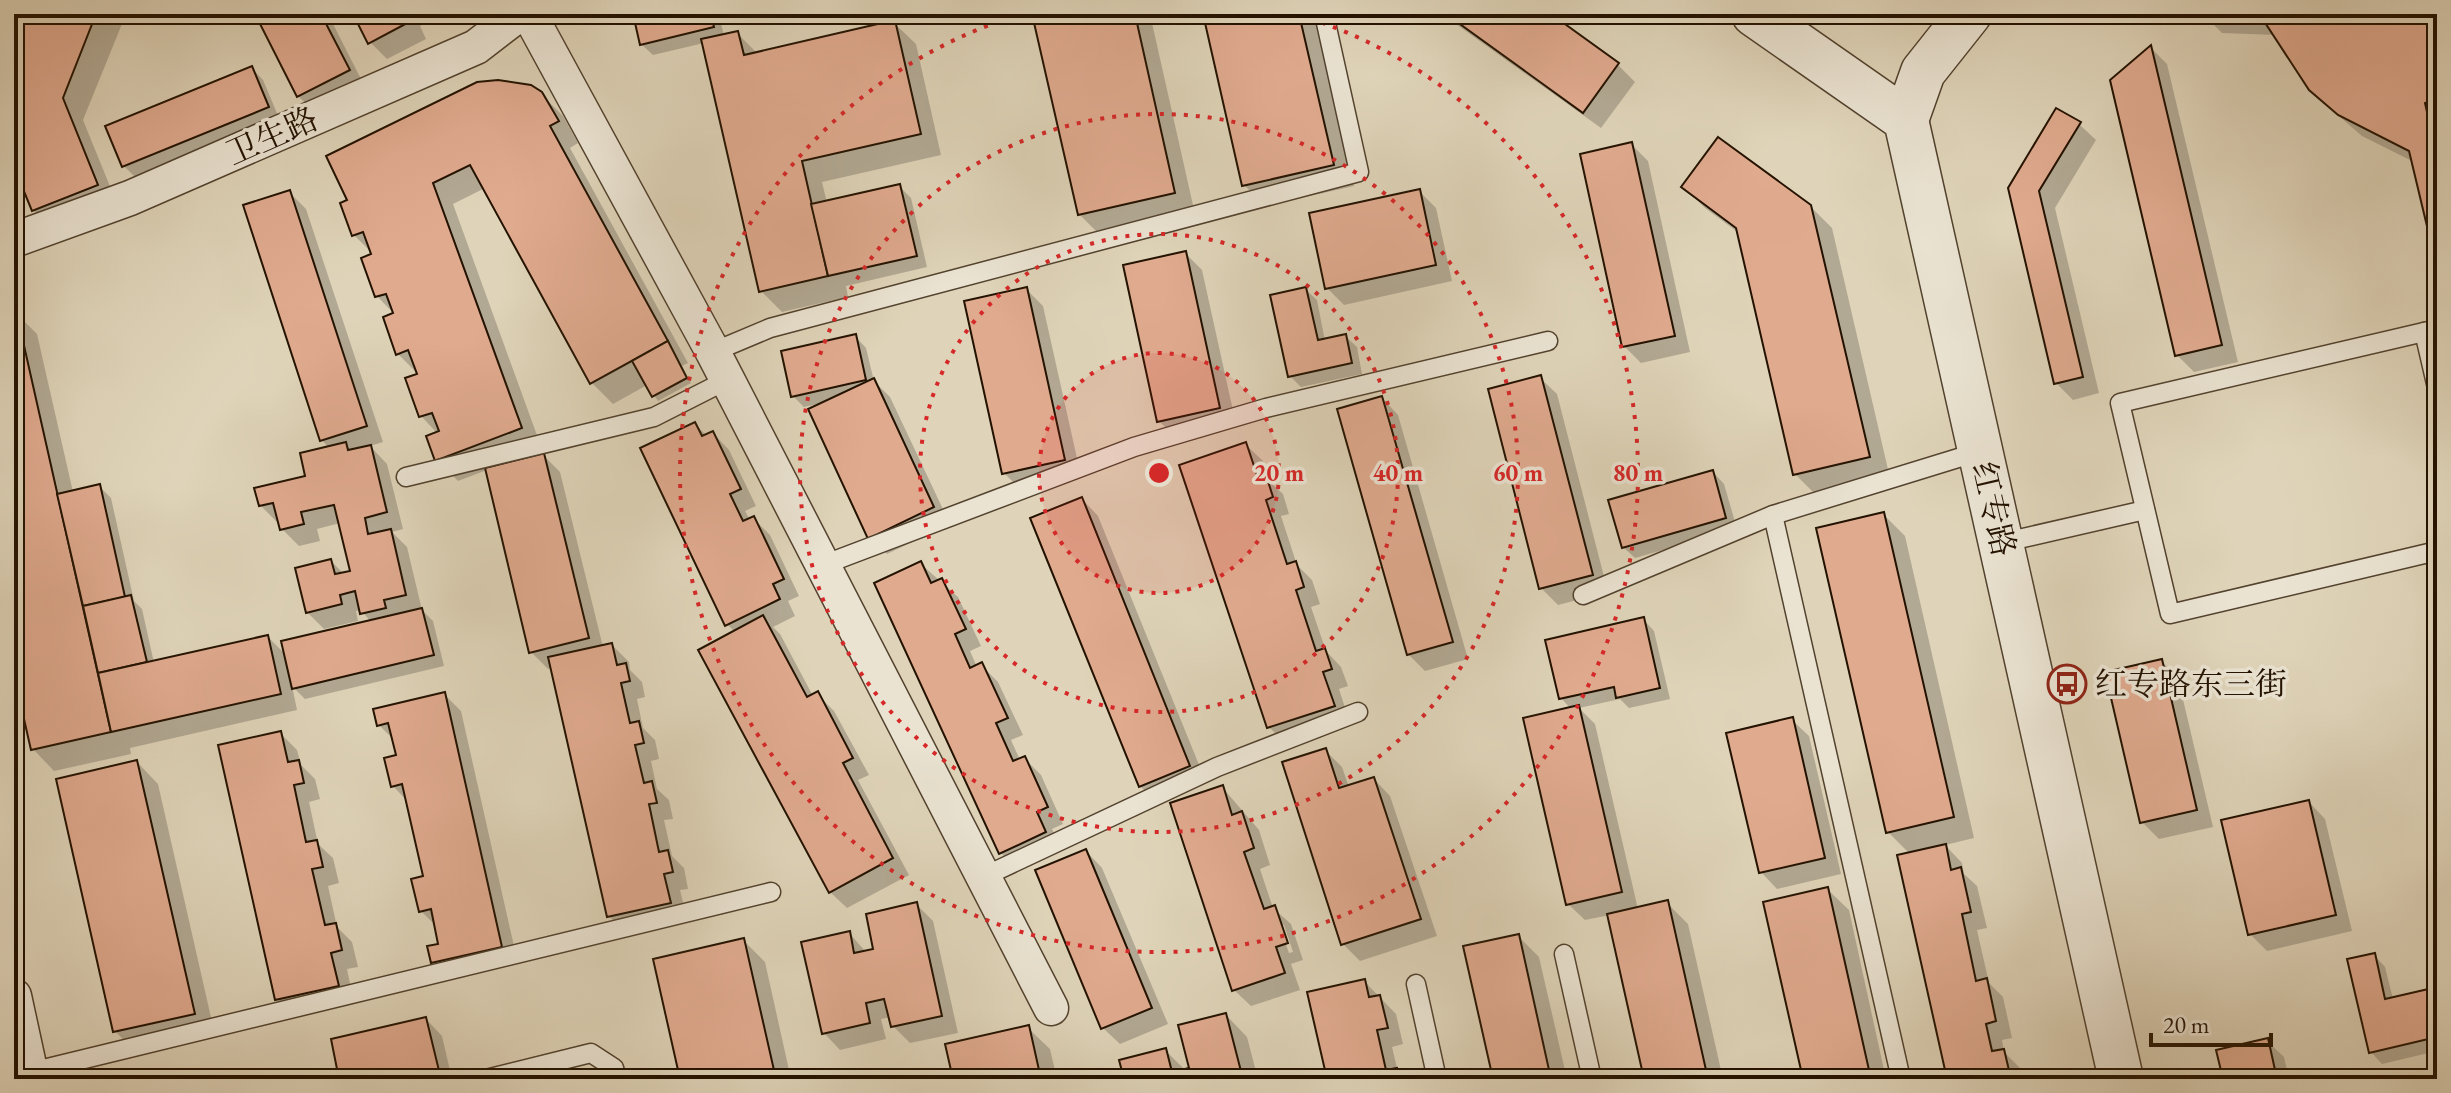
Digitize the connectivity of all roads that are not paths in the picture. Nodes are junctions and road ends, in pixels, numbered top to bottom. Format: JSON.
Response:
{"nodes":[{"id":1,"x":519,"y":14,"type":"edge"},
{"id":2,"x":529,"y":14,"type":"edge"},
{"id":3,"x":1324,"y":14,"type":"edge"},
{"id":4,"x":1754,"y":14,"type":"edge"},
{"id":5,"x":1969,"y":14,"type":"edge"},
{"id":6,"x":1906,"y":120,"type":"junction"},
{"id":7,"x":14,"y":240,"type":"edge"},
{"id":8,"x":2430,"y":331,"type":"edge"},
{"id":9,"x":1548,"y":341,"type":"dead end"},
{"id":10,"x":720,"y":366,"type":"junction"},
{"id":11,"x":2437,"y":388,"type":"edge"},
{"id":12,"x":1981,"y":451,"type":"junction"},
{"id":13,"x":406,"y":477,"type":"dead end"},
{"id":14,"x":2145,"y":510,"type":"junction"},
{"id":15,"x":1773,"y":515,"type":"junction"},
{"id":16,"x":2001,"y":543,"type":"junction"},
{"id":17,"x":2437,"y":551,"type":"edge"},
{"id":18,"x":823,"y":565,"type":"junction"},
{"id":19,"x":1583,"y":595,"type":"dead end"},
{"id":20,"x":1358,"y":712,"type":"dead end"},
{"id":21,"x":983,"y":877,"type":"junction"},
{"id":22,"x":771,"y":892,"type":"dead end"},
{"id":23,"x":1564,"y":954,"type":"dead end"},
{"id":24,"x":1416,"y":984,"type":"dead end"},
{"id":25,"x":14,"y":996,"type":"edge"},
{"id":26,"x":1051,"y":1008,"type":"dead end"},
{"id":27,"x":32,"y":1076,"type":"edge"},
{"id":28,"x":486,"y":1079,"type":"edge"},
{"id":29,"x":617,"y":1079,"type":"edge"},
{"id":30,"x":1437,"y":1079,"type":"edge"},
{"id":31,"x":1592,"y":1079,"type":"edge"},
{"id":32,"x":1901,"y":1079,"type":"edge"},
{"id":33,"x":2121,"y":1079,"type":"edge"}],
"edges":[{"from":1,"to":7,"type":"street","name":"卫生路"},
{"from":2,"to":10,"type":"street"},
{"from":3,"to":10,"type":"lane"},
{"from":4,"to":6,"type":"street"},
{"from":5,"to":6,"type":"street"},
{"from":6,"to":12,"type":"street","name":"红专路"},
{"from":8,"to":11,"type":"lane"},
{"from":8,"to":14,"type":"lane"},
{"from":9,"to":18,"type":"lane"},
{"from":10,"to":13,"type":"lane"},
{"from":10,"to":18,"type":"street"},
{"from":12,"to":15,"type":"lane"},
{"from":12,"to":16,"type":"street","name":"红专路"},
{"from":14,"to":16,"type":"lane"},
{"from":14,"to":17,"type":"lane"},
{"from":15,"to":19,"type":"lane"},
{"from":15,"to":32,"type":"lane"},
{"from":16,"to":33,"type":"street","name":"红专路"},
{"from":18,"to":21,"type":"street"},
{"from":20,"to":21,"type":"lane"},
{"from":21,"to":26,"type":"street"},
{"from":22,"to":27,"type":"lane"},
{"from":23,"to":31,"type":"lane"},
{"from":24,"to":30,"type":"lane"},
{"from":25,"to":27,"type":"street"},
{"from":28,"to":29,"type":"lane"}]}
